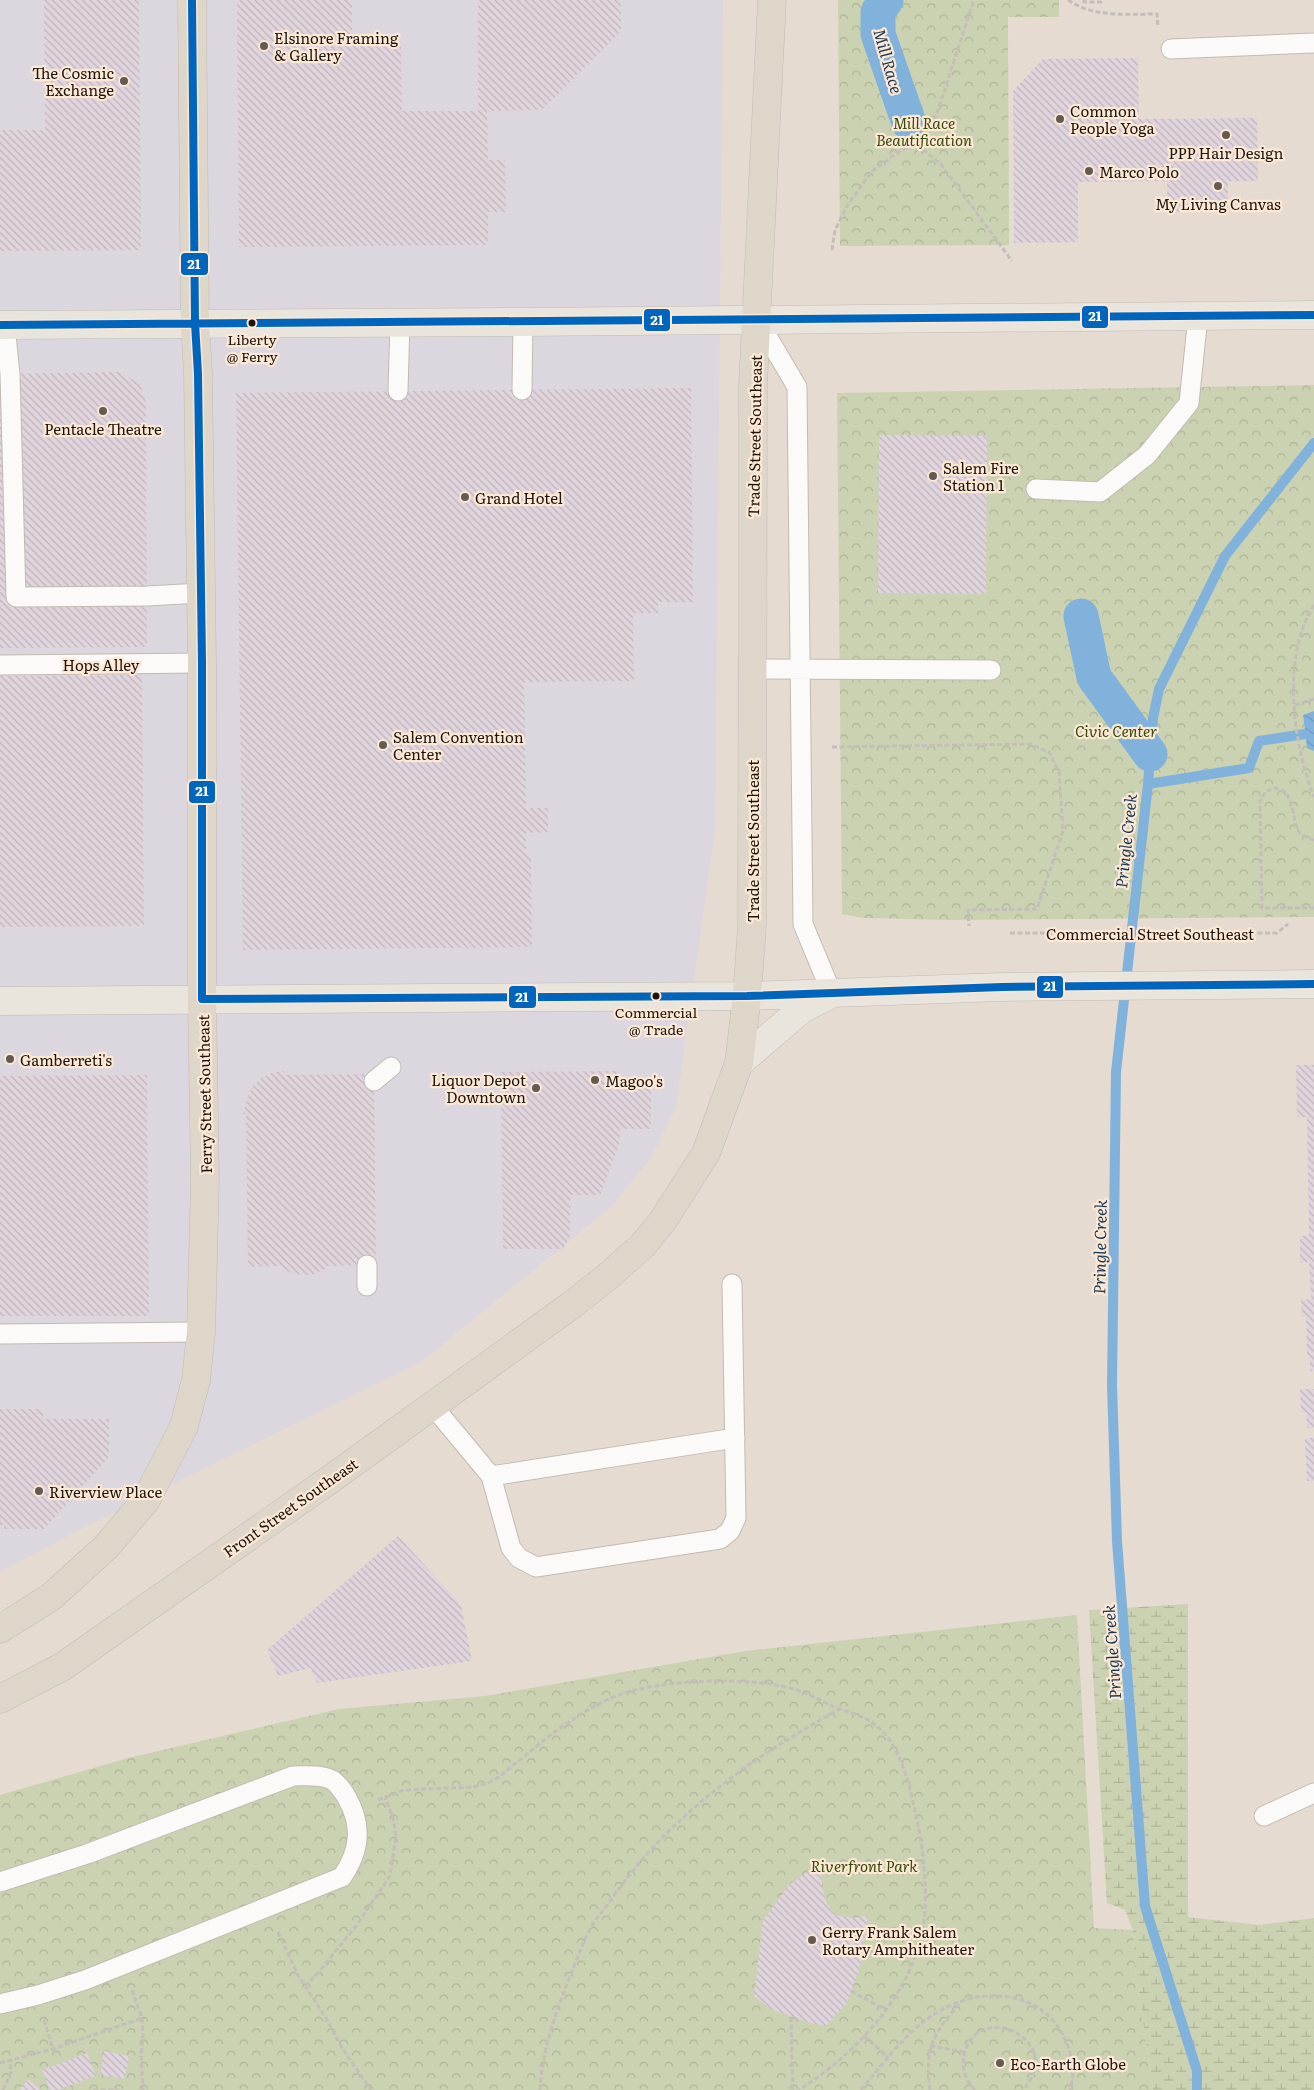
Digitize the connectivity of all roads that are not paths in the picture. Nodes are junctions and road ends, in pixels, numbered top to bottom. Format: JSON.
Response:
{"nodes":[{"id":1,"x":192,"y":0,"type":"edge"},
{"id":2,"x":772,"y":0,"type":"edge"},
{"id":3,"x":1314,"y":43,"type":"edge"},
{"id":4,"x":1171,"y":49,"type":"road end"},
{"id":5,"x":1302,"y":315,"type":"edge"},
{"id":6,"x":1198,"y":316,"type":"junction"},
{"id":7,"x":757,"y":319,"type":"junction"},
{"id":8,"x":400,"y":322,"type":"junction"},
{"id":9,"x":523,"y":322,"type":"junction"},
{"id":10,"x":195,"y":323,"type":"junction"},
{"id":11,"x":3,"y":325,"type":"edge"},
{"id":12,"x":522,"y":390,"type":"dead end"},
{"id":13,"x":398,"y":391,"type":"dead end"},
{"id":14,"x":1036,"y":489,"type":"dead end"},
{"id":15,"x":201,"y":593,"type":"junction"},
{"id":16,"x":202,"y":664,"type":"junction"},
{"id":17,"x":0,"y":665,"type":"edge"},
{"id":18,"x":753,"y":668,"type":"junction"},
{"id":19,"x":800,"y":670,"type":"junction"},
{"id":20,"x":991,"y":670,"type":"dead end"},
{"id":21,"x":1304,"y":984,"type":"edge"},
{"id":22,"x":832,"y":994,"type":"junction"},
{"id":23,"x":747,"y":996,"type":"junction"},
{"id":24,"x":202,"y":999,"type":"junction"},
{"id":25,"x":0,"y":1001,"type":"edge"},
{"id":26,"x":738,"y":1064,"type":"junction"},
{"id":27,"x":391,"y":1068,"type":"dead end"},
{"id":28,"x":374,"y":1081,"type":"dead end"},
{"id":29,"x":367,"y":1265,"type":"dead end"},
{"id":30,"x":732,"y":1284,"type":"dead end"},
{"id":31,"x":367,"y":1286,"type":"dead end"},
{"id":32,"x":573,"y":1304,"type":"joint"},
{"id":33,"x":200,"y":1332,"type":"junction"},
{"id":34,"x":0,"y":1334,"type":"edge"},
{"id":35,"x":432,"y":1405,"type":"junction"},
{"id":36,"x":735,"y":1438,"type":"junction"},
{"id":37,"x":491,"y":1476,"type":"junction"},
{"id":38,"x":0,"y":1629,"type":"edge"},
{"id":39,"x":0,"y":1699,"type":"edge"},
{"id":40,"x":1314,"y":1792,"type":"edge"},
{"id":41,"x":1264,"y":1816,"type":"dead end"},
{"id":42,"x":0,"y":1882,"type":"edge"},
{"id":43,"x":0,"y":2004,"type":"edge"}],
"edges":[{"from":1,"to":10,"type":"highway","name":"Ferry Street Southeast"},
{"from":2,"to":7,"type":"highway","name":"Trade Street Southeast"},
{"from":3,"to":4,"type":"lane"},
{"from":5,"to":6,"type":"main road"},
{"from":6,"to":7,"type":"main road"},
{"from":6,"to":14,"type":"lane"},
{"from":7,"to":9,"type":"main road"},
{"from":7,"to":18,"type":"highway","name":"Trade Street Southeast"},
{"from":7,"to":19,"type":"lane","name":"Trade Street Southeast"},
{"from":8,"to":9,"type":"main road"},
{"from":8,"to":10,"type":"main road"},
{"from":8,"to":13,"type":"lane"},
{"from":9,"to":12,"type":"lane"},
{"from":10,"to":11,"type":"main road"},
{"from":10,"to":15,"type":"highway","name":"Ferry Street Southeast"},
{"from":11,"to":15,"type":"lane"},
{"from":15,"to":16,"type":"highway","name":"Ferry Street Southeast"},
{"from":16,"to":17,"type":"lane","name":"Hops Alley"},
{"from":16,"to":24,"type":"highway","name":"Ferry Street Southeast"},
{"from":18,"to":19,"type":"lane"},
{"from":18,"to":23,"type":"highway","name":"Trade Street Southeast"},
{"from":19,"to":20,"type":"lane"},
{"from":19,"to":22,"type":"lane","name":"Trade Street Southeast"},
{"from":21,"to":22,"type":"main road"},
{"from":22,"to":23,"type":"main road"},
{"from":22,"to":26,"type":"main road"},
{"from":23,"to":24,"type":"main road"},
{"from":23,"to":26,"type":"highway","name":"Trade Street Southeast"},
{"from":24,"to":25,"type":"main road"},
{"from":24,"to":33,"type":"highway","name":"Ferry Street Southeast"},
{"from":26,"to":32,"type":"highway","name":"Trade Street Southeast"},
{"from":27,"to":28,"type":"lane"},
{"from":29,"to":31,"type":"lane"},
{"from":30,"to":36,"type":"lane"},
{"from":32,"to":35,"type":"highway","name":"Front Street Southeast"},
{"from":33,"to":34,"type":"lane"},
{"from":33,"to":38,"type":"highway","name":"Ferry Street Southeast"},
{"from":35,"to":37,"type":"lane"},
{"from":35,"to":39,"type":"highway","name":"Front Street Southeast"},
{"from":36,"to":37,"type":"lane"},
{"from":36,"to":37,"type":"lane"},
{"from":40,"to":41,"type":"lane"},
{"from":42,"to":43,"type":"lane"}]}
